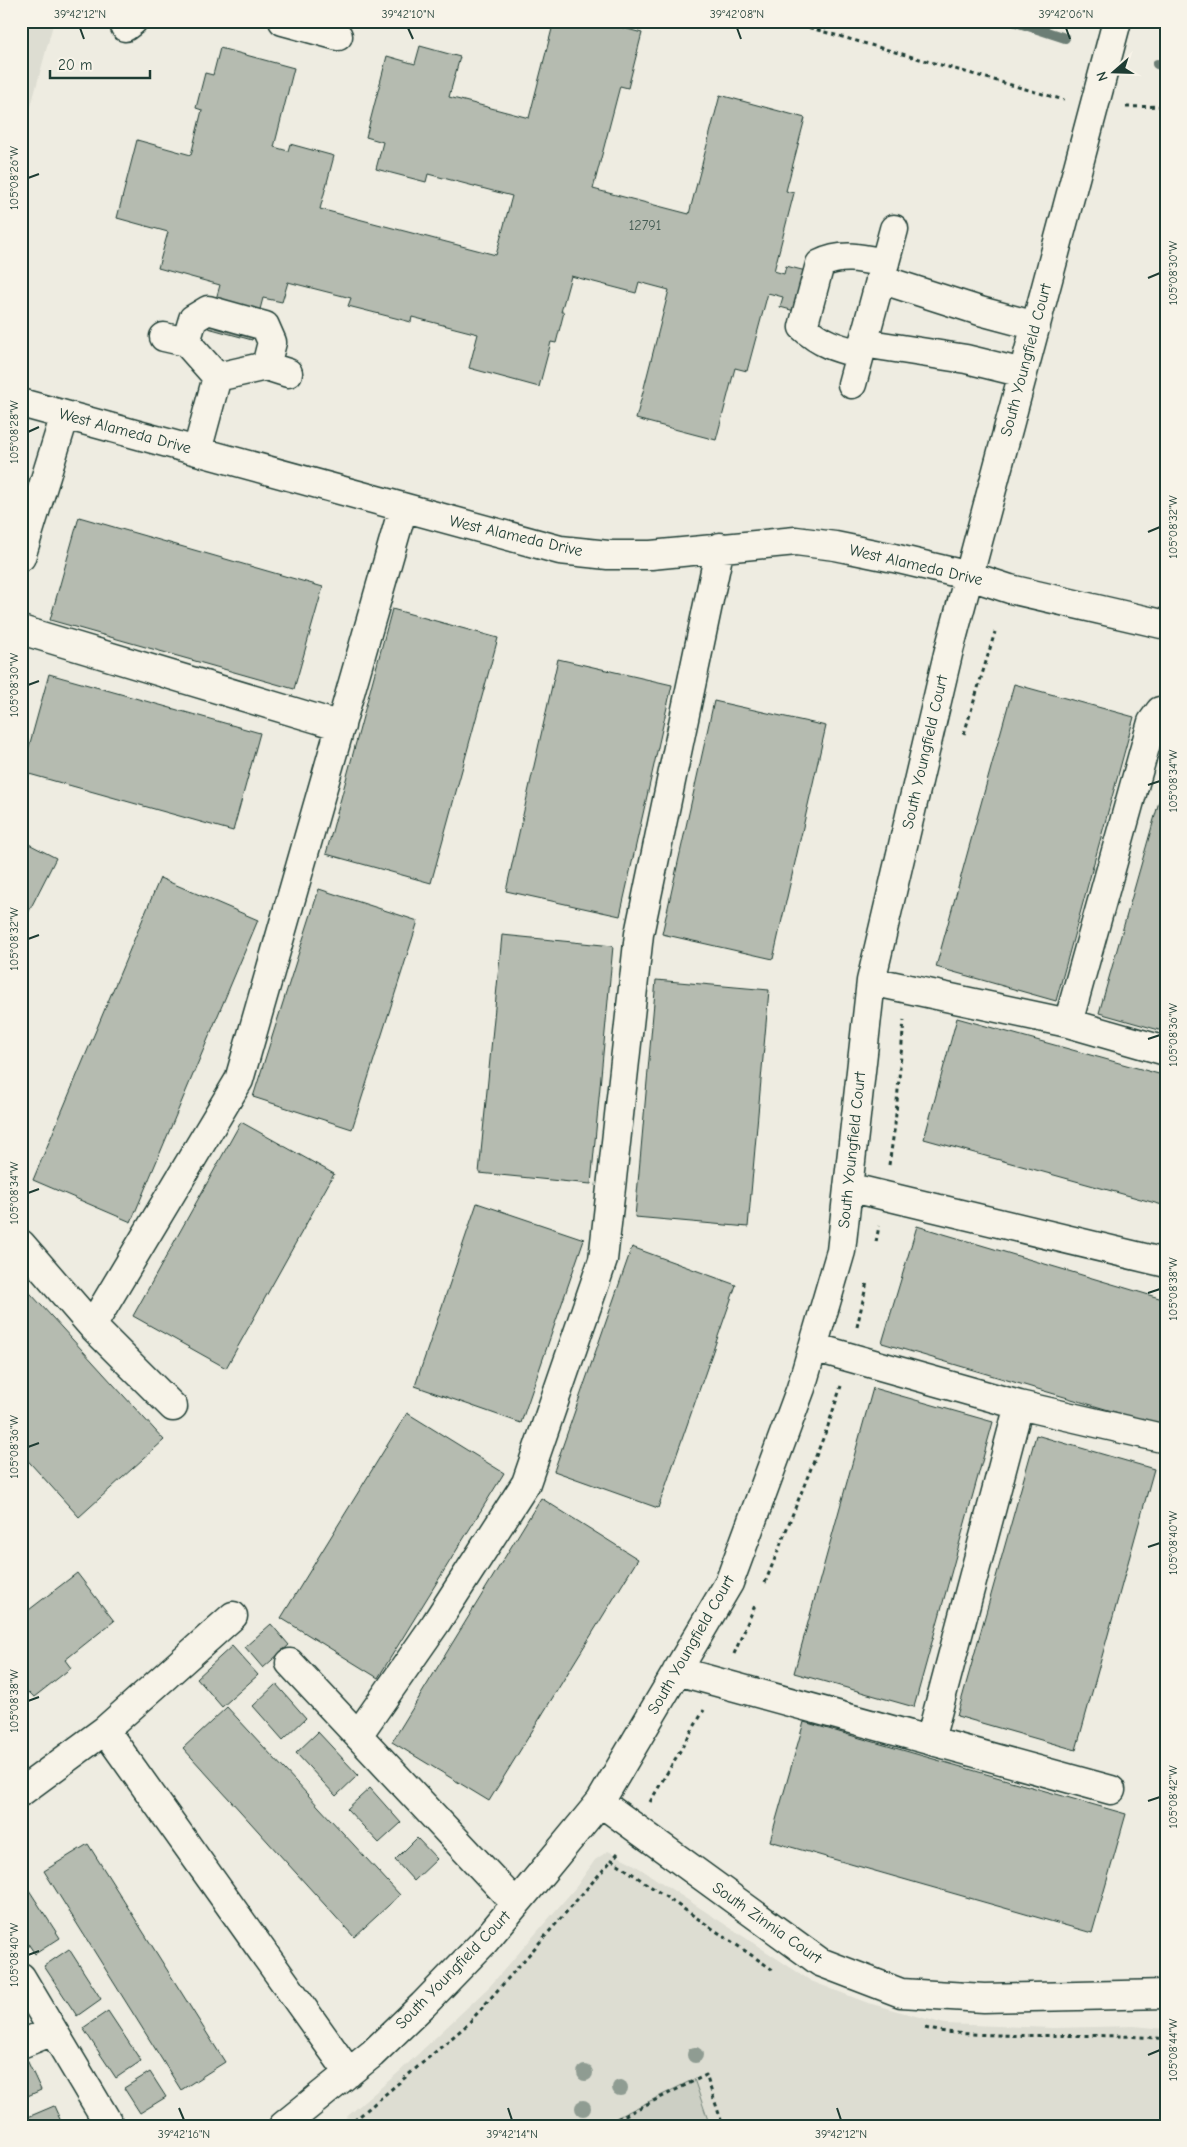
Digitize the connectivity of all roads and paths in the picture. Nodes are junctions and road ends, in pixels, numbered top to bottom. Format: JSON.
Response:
{"nodes":[{"id":1,"x":284,"y":21,"type":"edge"},
{"id":2,"x":786,"y":21,"type":"edge"},
{"id":3,"x":1117,"y":21,"type":"edge"},
{"id":4,"x":338,"y":36,"type":"dead end"},
{"id":5,"x":1166,"y":106,"type":"edge"},
{"id":6,"x":1094,"y":108,"type":"junction"},
{"id":7,"x":894,"y":229,"type":"dead end"},
{"id":8,"x":882,"y":271,"type":"junction"},
{"id":9,"x":1036,"y":326,"type":"junction"},
{"id":10,"x":862,"y":348,"type":"junction"},
{"id":11,"x":1023,"y":373,"type":"junction"},
{"id":12,"x":218,"y":377,"type":"junction"},
{"id":13,"x":852,"y":384,"type":"dead end"},
{"id":14,"x":21,"y":403,"type":"edge"},
{"id":15,"x":65,"y":415,"type":"junction"},
{"id":16,"x":197,"y":451,"type":"junction"},
{"id":17,"x":402,"y":508,"type":"junction"},
{"id":18,"x":720,"y":547,"type":"junction"},
{"id":19,"x":21,"y":557,"type":"edge"},
{"id":20,"x":970,"y":576,"type":"junction"},
{"id":21,"x":1166,"y":625,"type":"edge"},
{"id":22,"x":21,"y":630,"type":"edge"},
{"id":23,"x":995,"y":632,"type":"dead end"},
{"id":24,"x":1166,"y":710,"type":"edge"},
{"id":25,"x":341,"y":726,"type":"junction"},
{"id":26,"x":961,"y":743,"type":"dead end"},
{"id":27,"x":871,"y":982,"type":"junction"},
{"id":28,"x":906,"y":989,"type":"junction"},
{"id":29,"x":1068,"y":1023,"type":"junction"},
{"id":30,"x":1166,"y":1051,"type":"edge"},
{"id":31,"x":848,"y":1187,"type":"junction"},
{"id":32,"x":884,"y":1196,"type":"junction"},
{"id":33,"x":21,"y":1244,"type":"edge"},
{"id":34,"x":874,"y":1248,"type":"dead end"},
{"id":35,"x":1166,"y":1263,"type":"edge"},
{"id":36,"x":868,"y":1275,"type":"dead end"},
{"id":37,"x":92,"y":1326,"type":"junction"},
{"id":38,"x":813,"y":1346,"type":"junction"},
{"id":39,"x":850,"y":1357,"type":"junction"},
{"id":40,"x":1019,"y":1405,"type":"junction"},
{"id":41,"x":173,"y":1407,"type":"dead end"},
{"id":42,"x":1166,"y":1439,"type":"edge"},
{"id":43,"x":761,"y":1591,"type":"dead end"},
{"id":44,"x":758,"y":1600,"type":"dead end"},
{"id":45,"x":233,"y":1616,"type":"dead end"},
{"id":46,"x":290,"y":1663,"type":"dead end"},
{"id":47,"x":677,"y":1671,"type":"junction"},
{"id":48,"x":718,"y":1681,"type":"junction"},
{"id":49,"x":105,"y":1730,"type":"junction"},
{"id":50,"x":358,"y":1735,"type":"junction"},
{"id":51,"x":930,"y":1740,"type":"junction"},
{"id":52,"x":1111,"y":1790,"type":"dead end"},
{"id":53,"x":21,"y":1792,"type":"edge"},
{"id":54,"x":600,"y":1802,"type":"junction"},
{"id":55,"x":637,"y":1829,"type":"junction"},
{"id":56,"x":612,"y":1860,"type":"junction"},
{"id":57,"x":516,"y":1904,"type":"junction"},
{"id":58,"x":779,"y":1974,"type":"dead end"},
{"id":59,"x":21,"y":1977,"type":"edge"},
{"id":60,"x":1166,"y":1994,"type":"edge"},
{"id":61,"x":917,"y":2026,"type":"dead end"},
{"id":62,"x":53,"y":2031,"type":"junction"},
{"id":63,"x":1166,"y":2039,"type":"edge"},
{"id":64,"x":21,"y":2044,"type":"edge"},
{"id":65,"x":349,"y":2073,"type":"junction"},
{"id":66,"x":110,"y":2126,"type":"edge"},
{"id":67,"x":283,"y":2126,"type":"edge"},
{"id":68,"x":348,"y":2126,"type":"edge"},
{"id":69,"x":603,"y":2126,"type":"edge"},
{"id":70,"x":723,"y":2126,"type":"edge"}],
"edges":[{"from":1,"to":4,"type":"street"},
{"from":2,"to":6,"type":"path"},
{"from":3,"to":6,"type":"street","name":"South Youngfield Court"},
{"from":5,"to":6,"type":"path"},
{"from":6,"to":9,"type":"street","name":"South Youngfield Court"},
{"from":7,"to":8,"type":"street"},
{"from":8,"to":9,"type":"street"},
{"from":8,"to":10,"type":"street"},
{"from":8,"to":10,"type":"street"},
{"from":9,"to":11,"type":"street","name":"South Youngfield Court"},
{"from":10,"to":11,"type":"street"},
{"from":10,"to":13,"type":"street"},
{"from":11,"to":20,"type":"street","name":"South Youngfield Court"},
{"from":12,"to":12,"type":"street"},
{"from":12,"to":16,"type":"street"},
{"from":14,"to":15,"type":"street","name":"West Alameda Drive"},
{"from":15,"to":16,"type":"street","name":"West Alameda Drive"},
{"from":15,"to":19,"type":"street"},
{"from":16,"to":17,"type":"street","name":"West Alameda Drive"},
{"from":17,"to":18,"type":"street","name":"West Alameda Drive"},
{"from":17,"to":25,"type":"street"},
{"from":18,"to":20,"type":"street","name":"West Alameda Drive"},
{"from":18,"to":50,"type":"street"},
{"from":20,"to":21,"type":"street","name":"West Alameda Drive"},
{"from":20,"to":27,"type":"street","name":"South Youngfield Court"},
{"from":22,"to":25,"type":"street"},
{"from":23,"to":26,"type":"path"},
{"from":24,"to":29,"type":"street"},
{"from":25,"to":37,"type":"street"},
{"from":27,"to":28,"type":"street"},
{"from":27,"to":31,"type":"street","name":"South Youngfield Court"},
{"from":28,"to":29,"type":"street"},
{"from":28,"to":32,"type":"path"},
{"from":29,"to":30,"type":"street"},
{"from":31,"to":32,"type":"street"},
{"from":31,"to":38,"type":"street","name":"South Youngfield Court"},
{"from":32,"to":34,"type":"path"},
{"from":32,"to":35,"type":"street"},
{"from":33,"to":37,"type":"street"},
{"from":36,"to":39,"type":"path"},
{"from":37,"to":41,"type":"street"},
{"from":38,"to":39,"type":"street"},
{"from":38,"to":47,"type":"street","name":"South Youngfield Court"},
{"from":39,"to":40,"type":"street"},
{"from":39,"to":43,"type":"path"},
{"from":40,"to":42,"type":"street"},
{"from":40,"to":51,"type":"street"},
{"from":44,"to":48,"type":"path"},
{"from":45,"to":49,"type":"street"},
{"from":46,"to":50,"type":"street"},
{"from":47,"to":48,"type":"street"},
{"from":47,"to":54,"type":"street","name":"South Youngfield Court"},
{"from":48,"to":51,"type":"street"},
{"from":48,"to":55,"type":"path"},
{"from":49,"to":53,"type":"street"},
{"from":49,"to":65,"type":"street"},
{"from":50,"to":57,"type":"street"},
{"from":51,"to":52,"type":"street"},
{"from":54,"to":55,"type":"street","name":"South Zinnia Court"},
{"from":54,"to":57,"type":"street","name":"South Youngfield Court"},
{"from":55,"to":56,"type":"path"},
{"from":55,"to":60,"type":"street","name":"South Zinnia Court"},
{"from":56,"to":58,"type":"path"},
{"from":56,"to":68,"type":"path"},
{"from":57,"to":65,"type":"street","name":"South Youngfield Court"},
{"from":59,"to":62,"type":"street"},
{"from":61,"to":63,"type":"path"},
{"from":62,"to":64,"type":"street"},
{"from":62,"to":66,"type":"street"},
{"from":65,"to":67,"type":"street","name":"South Youngfield Court"},
{"from":69,"to":70,"type":"path"}]}
